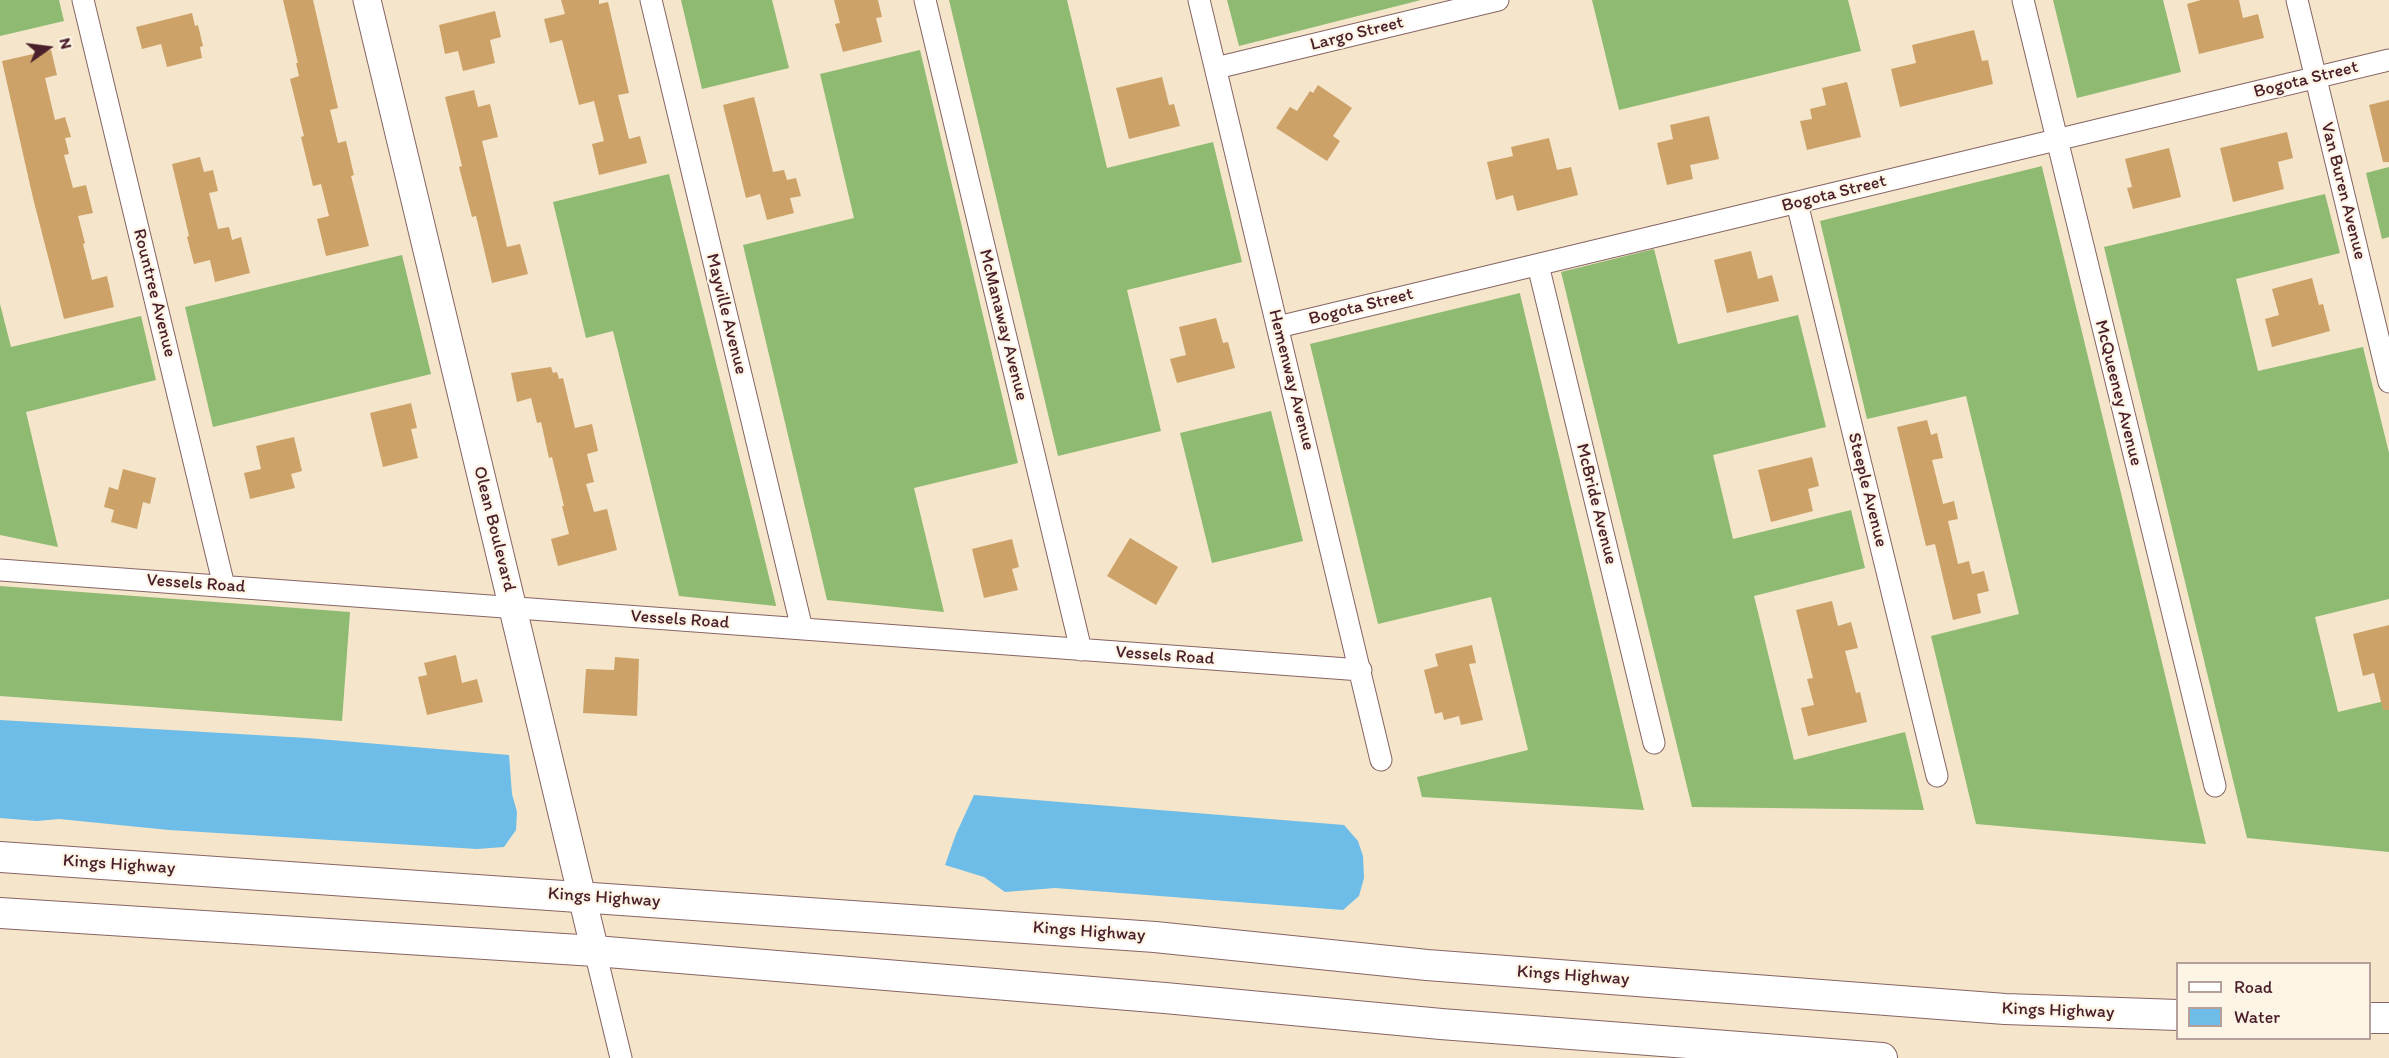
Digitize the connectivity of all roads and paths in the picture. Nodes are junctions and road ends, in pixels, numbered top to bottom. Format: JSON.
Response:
{"nodes":[{"id":1,"x":83,"y":0,"type":"edge"},
{"id":2,"x":367,"y":0,"type":"edge"},
{"id":3,"x":651,"y":0,"type":"edge"},
{"id":4,"x":925,"y":0,"type":"edge"},
{"id":5,"x":1199,"y":0,"type":"edge"},
{"id":6,"x":1498,"y":0,"type":"edge"},
{"id":7,"x":2023,"y":0,"type":"edge"},
{"id":8,"x":2297,"y":0,"type":"edge"},
{"id":9,"x":2389,"y":60,"type":"edge"},
{"id":10,"x":1216,"y":68,"type":"junction"},
{"id":11,"x":2316,"y":78,"type":"junction"},
{"id":12,"x":2056,"y":140,"type":"junction"},
{"id":13,"x":1797,"y":202,"type":"junction"},
{"id":14,"x":1538,"y":265,"type":"junction"},
{"id":15,"x":1278,"y":327,"type":"junction"},
{"id":16,"x":2389,"y":382,"type":"edge"},
{"id":17,"x":0,"y":570,"type":"edge"},
{"id":18,"x":224,"y":586,"type":"junction"},
{"id":19,"x":513,"y":608,"type":"junction"},
{"id":20,"x":802,"y":629,"type":"junction"},
{"id":21,"x":1081,"y":650,"type":"junction"},
{"id":22,"x":1360,"y":670,"type":"junction"},
{"id":23,"x":1654,"y":743,"type":"dead end"},
{"id":24,"x":1381,"y":760,"type":"dead end"},
{"id":25,"x":1937,"y":777,"type":"dead end"},
{"id":26,"x":2215,"y":786,"type":"dead end"},
{"id":27,"x":0,"y":857,"type":"edge"},
{"id":28,"x":583,"y":896,"type":"junction"},
{"id":29,"x":0,"y":913,"type":"edge"},
{"id":30,"x":595,"y":951,"type":"junction"},
{"id":31,"x":2176,"y":1015,"type":"edge"},
{"id":32,"x":2371,"y":1018,"type":"edge"},
{"id":33,"x":2389,"y":1018,"type":"edge"},
{"id":34,"x":621,"y":1058,"type":"edge"},
{"id":35,"x":1882,"y":1058,"type":"edge"}],
"edges":[{"from":1,"to":18,"type":"street","name":"Rountree Avenue"},
{"from":2,"to":19,"type":"street","name":"Olean Boulevard"},
{"from":3,"to":20,"type":"street","name":"Mayville Avenue"},
{"from":4,"to":21,"type":"street","name":"McManaway Avenue"},
{"from":5,"to":10,"type":"street","name":"Hemenway Avenue"},
{"from":6,"to":10,"type":"street","name":"Largo Street"},
{"from":7,"to":12,"type":"street","name":"McQueeney Avenue"},
{"from":8,"to":11,"type":"street","name":"Van Buren Avenue"},
{"from":9,"to":11,"type":"street","name":"Bogota Street"},
{"from":10,"to":15,"type":"street","name":"Hemenway Avenue"},
{"from":11,"to":12,"type":"street","name":"Bogota Street"},
{"from":11,"to":16,"type":"street","name":"Van Buren Avenue"},
{"from":12,"to":13,"type":"street","name":"Bogota Street"},
{"from":12,"to":26,"type":"street","name":"McQueeney Avenue"},
{"from":13,"to":14,"type":"street","name":"Bogota Street"},
{"from":13,"to":25,"type":"street","name":"Steeple Avenue"},
{"from":14,"to":15,"type":"street","name":"Bogota Street"},
{"from":14,"to":23,"type":"street","name":"McBride Avenue"},
{"from":15,"to":22,"type":"street","name":"Hemenway Avenue"},
{"from":17,"to":18,"type":"street","name":"Vessels Road"},
{"from":18,"to":19,"type":"street","name":"Vessels Road"},
{"from":19,"to":20,"type":"street","name":"Vessels Road"},
{"from":19,"to":28,"type":"street","name":"Olean Boulevard"},
{"from":20,"to":21,"type":"street","name":"Vessels Road"},
{"from":21,"to":22,"type":"street","name":"Vessels Road"},
{"from":22,"to":24,"type":"street","name":"Hemenway Avenue"},
{"from":27,"to":28,"type":"main road","name":"Kings Highway"},
{"from":28,"to":30,"type":"street","name":"Olean Boulevard"},
{"from":28,"to":31,"type":"main road","name":"Kings Highway"},
{"from":29,"to":30,"type":"main road"},
{"from":30,"to":34,"type":"street","name":"Olean Boulevard"},
{"from":30,"to":35,"type":"main road"},
{"from":32,"to":33,"type":"main road"}]}
